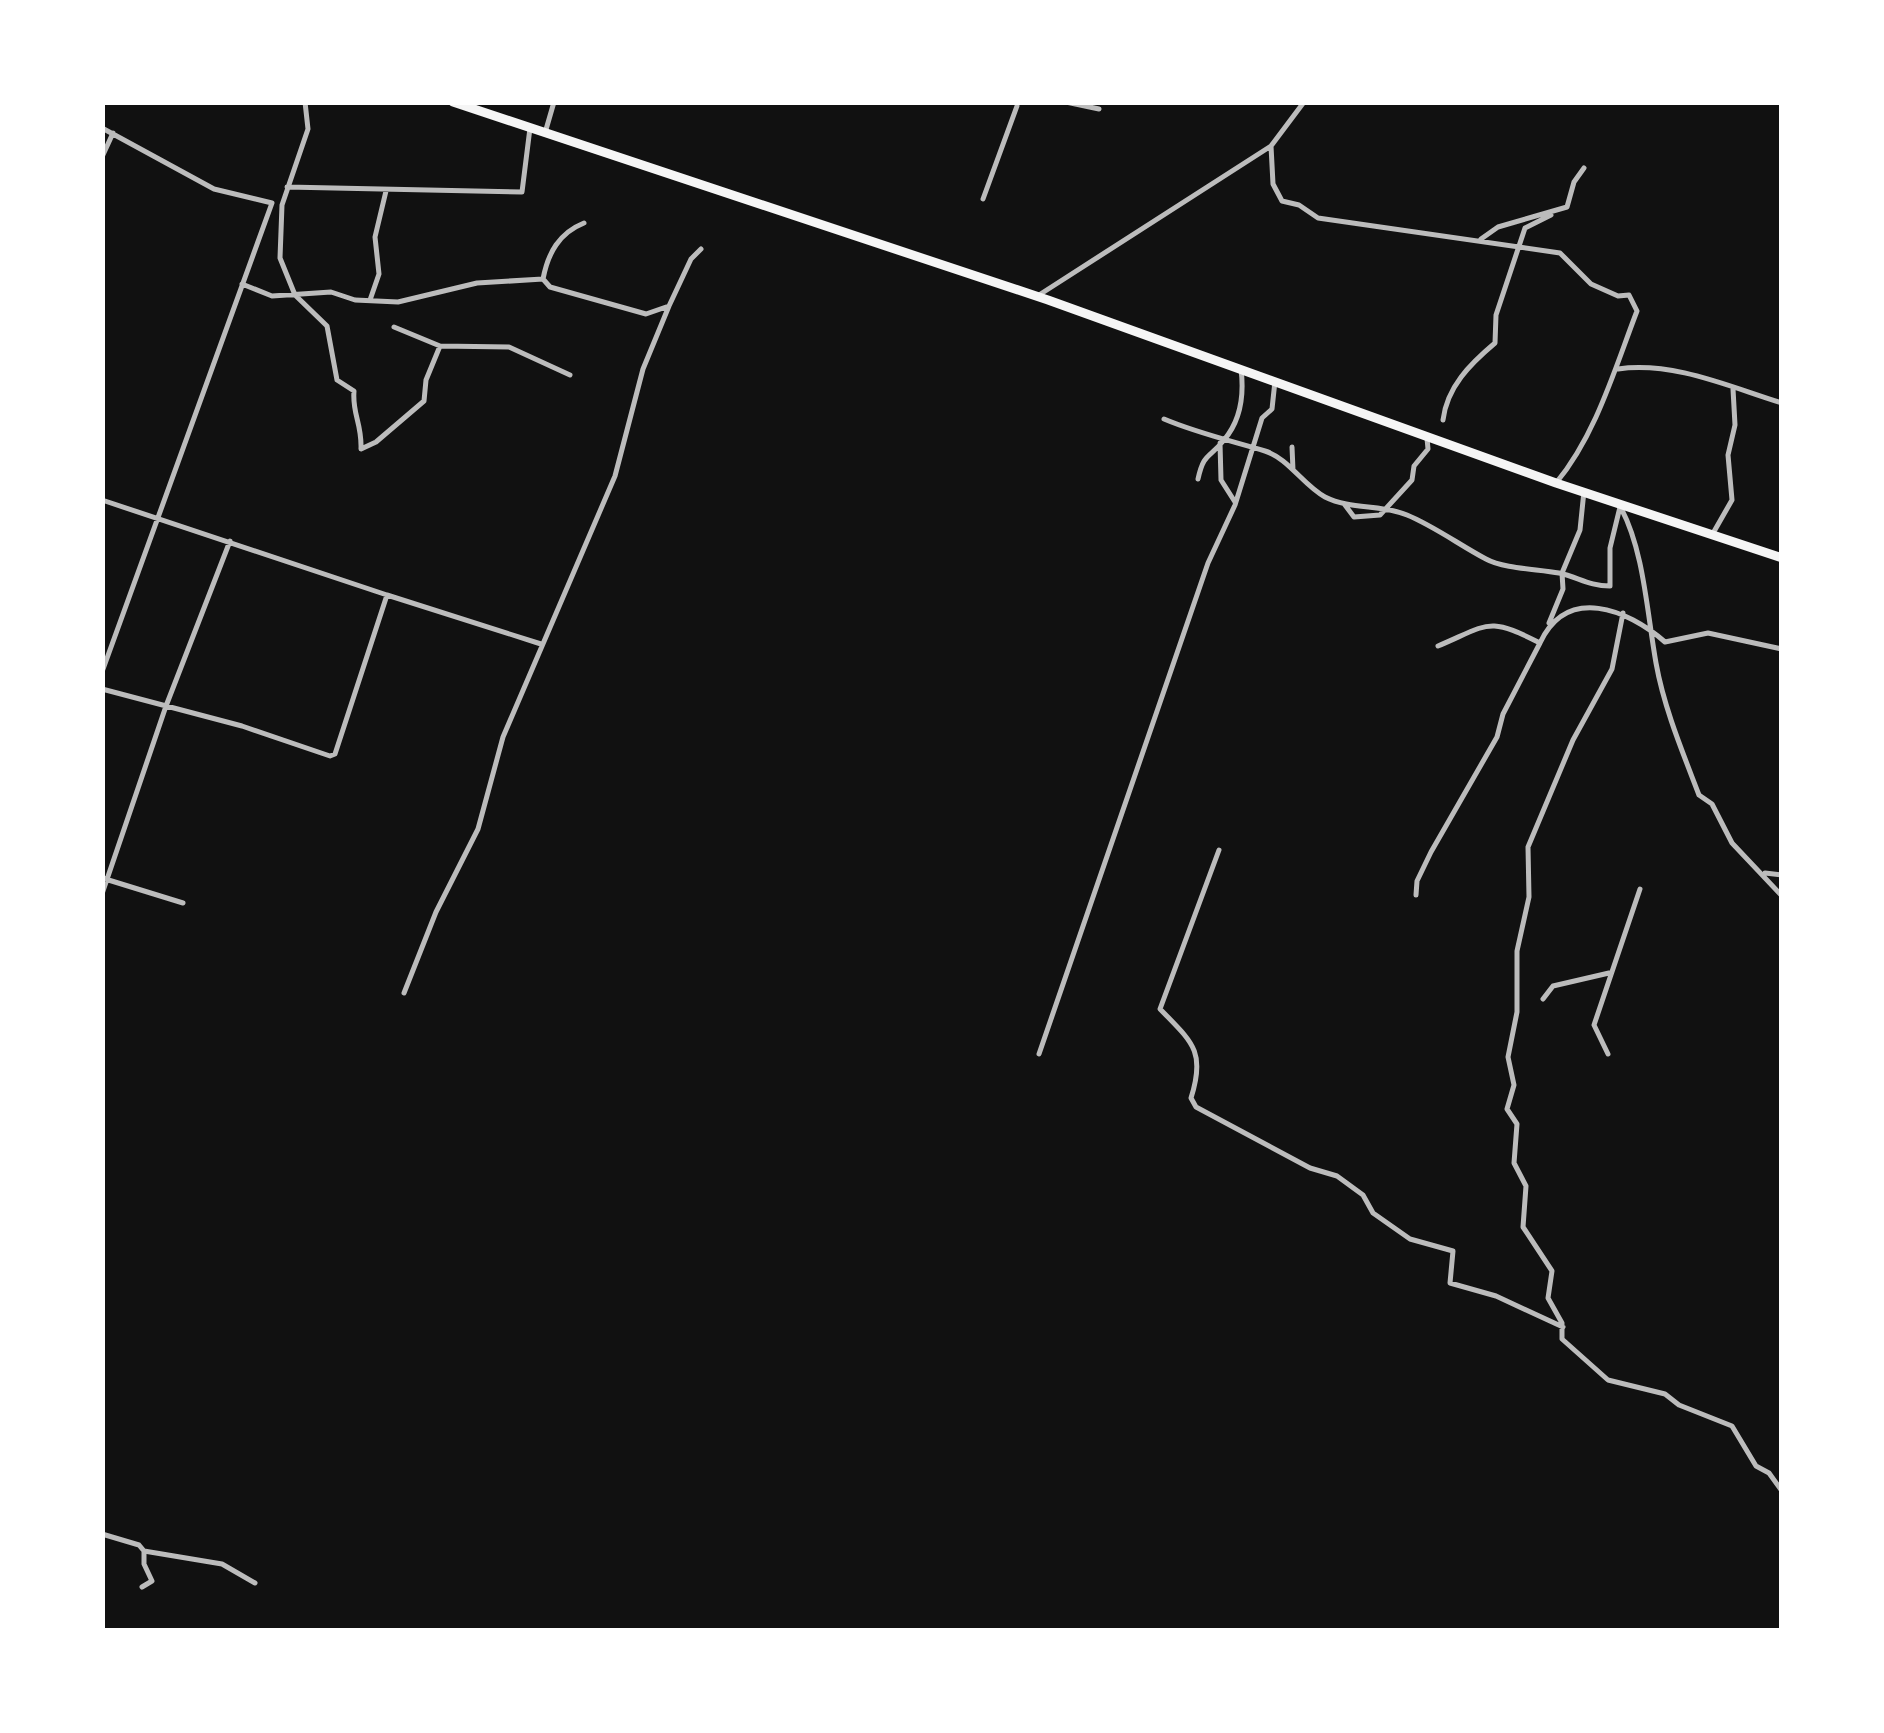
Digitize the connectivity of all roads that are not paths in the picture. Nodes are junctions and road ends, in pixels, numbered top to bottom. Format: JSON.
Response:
{"nodes":[{"id":1,"x":305,"y":102,"type":"edge"},
{"id":2,"x":452,"y":102,"type":"edge"},
{"id":3,"x":554,"y":102,"type":"edge"},
{"id":4,"x":1066,"y":102,"type":"edge"},
{"id":5,"x":1301,"y":104,"type":"edge"},
{"id":6,"x":1016,"y":106,"type":"dead end"},
{"id":7,"x":1099,"y":109,"type":"dead end"},
{"id":8,"x":102,"y":128,"type":"edge"},
{"id":9,"x":530,"y":128,"type":"junction"},
{"id":10,"x":545,"y":133,"type":"junction"},
{"id":11,"x":113,"y":134,"type":"junction"},
{"id":12,"x":1271,"y":146,"type":"junction"},
{"id":13,"x":102,"y":157,"type":"edge"},
{"id":14,"x":1584,"y":168,"type":"dead end"},
{"id":15,"x":287,"y":186,"type":"junction"},
{"id":16,"x":386,"y":191,"type":"junction"},
{"id":17,"x":983,"y":199,"type":"dead end"},
{"id":18,"x":272,"y":202,"type":"junction"},
{"id":19,"x":282,"y":205,"type":"junction"},
{"id":20,"x":1552,"y":214,"type":"junction"},
{"id":21,"x":584,"y":223,"type":"dead end"},
{"id":22,"x":1478,"y":240,"type":"junction"},
{"id":23,"x":1516,"y":246,"type":"junction"},
{"id":24,"x":701,"y":249,"type":"dead end"},
{"id":25,"x":543,"y":279,"type":"junction"},
{"id":26,"x":242,"y":284,"type":"junction"},
{"id":27,"x":295,"y":295,"type":"junction"},
{"id":28,"x":1036,"y":296,"type":"junction"},
{"id":29,"x":369,"y":301,"type":"junction"},
{"id":30,"x":669,"y":306,"type":"junction"},
{"id":31,"x":394,"y":327,"type":"dead end"},
{"id":32,"x":440,"y":346,"type":"junction"},
{"id":33,"x":1618,"y":369,"type":"junction"},
{"id":34,"x":1242,"y":370,"type":"junction"},
{"id":35,"x":570,"y":374,"type":"dead end"},
{"id":36,"x":1274,"y":381,"type":"junction"},
{"id":37,"x":1733,"y":388,"type":"junction"},
{"id":38,"x":1782,"y":403,"type":"edge"},
{"id":39,"x":1164,"y":419,"type":"dead end"},
{"id":40,"x":1443,"y":420,"type":"dead end"},
{"id":41,"x":1427,"y":436,"type":"junction"},
{"id":42,"x":1223,"y":442,"type":"junction"},
{"id":43,"x":1292,"y":447,"type":"dead end"},
{"id":44,"x":1213,"y":449,"type":"junction"},
{"id":45,"x":1254,"y":451,"type":"junction"},
{"id":46,"x":1293,"y":470,"type":"junction"},
{"id":47,"x":1224,"y":472,"type":"junction"},
{"id":48,"x":1198,"y":479,"type":"dead end"},
{"id":49,"x":1556,"y":482,"type":"junction"},
{"id":50,"x":1584,"y":491,"type":"junction"},
{"id":51,"x":102,"y":500,"type":"edge"},
{"id":52,"x":1610,"y":501,"type":"junction"},
{"id":53,"x":1235,"y":502,"type":"junction"},
{"id":54,"x":1345,"y":504,"type":"junction"},
{"id":55,"x":1620,"y":507,"type":"junction"},
{"id":56,"x":1386,"y":508,"type":"junction"},
{"id":57,"x":159,"y":517,"type":"junction"},
{"id":58,"x":1712,"y":535,"type":"junction"},
{"id":59,"x":230,"y":542,"type":"junction"},
{"id":60,"x":1782,"y":558,"type":"edge"},
{"id":61,"x":1562,"y":573,"type":"junction"},
{"id":62,"x":387,"y":595,"type":"junction"},
{"id":63,"x":1623,"y":613,"type":"junction"},
{"id":64,"x":1548,"y":626,"type":"junction"},
{"id":65,"x":1652,"y":630,"type":"junction"},
{"id":66,"x":1540,"y":643,"type":"junction"},
{"id":67,"x":542,"y":644,"type":"junction"},
{"id":68,"x":1438,"y":646,"type":"dead end"},
{"id":69,"x":1782,"y":649,"type":"edge"},
{"id":70,"x":102,"y":672,"type":"edge"},
{"id":71,"x":102,"y":689,"type":"edge"},
{"id":72,"x":166,"y":706,"type":"junction"},
{"id":73,"x":1219,"y":850,"type":"dead end"},
{"id":74,"x":1763,"y":873,"type":"junction"},
{"id":75,"x":1782,"y":875,"type":"edge"},
{"id":76,"x":105,"y":879,"type":"edge"},
{"id":77,"x":1640,"y":890,"type":"dead end"},
{"id":78,"x":102,"y":894,"type":"edge"},
{"id":79,"x":1416,"y":895,"type":"dead end"},
{"id":80,"x":1782,"y":896,"type":"edge"},
{"id":81,"x":183,"y":903,"type":"dead end"},
{"id":82,"x":1609,"y":973,"type":"junction"},
{"id":83,"x":404,"y":993,"type":"dead end"},
{"id":84,"x":1543,"y":998,"type":"dead end"},
{"id":85,"x":1039,"y":1054,"type":"dead end"},
{"id":86,"x":1608,"y":1054,"type":"dead end"},
{"id":87,"x":1562,"y":1327,"type":"junction"},
{"id":88,"x":1782,"y":1490,"type":"edge"},
{"id":89,"x":102,"y":1534,"type":"edge"},
{"id":90,"x":144,"y":1551,"type":"junction"},
{"id":91,"x":255,"y":1584,"type":"dead end"},
{"id":92,"x":142,"y":1587,"type":"dead end"}],
"edges":[{"from":1,"to":15,"type":"street"},
{"from":2,"to":9,"type":"highway"},
{"from":3,"to":10,"type":"street"},
{"from":4,"to":7,"type":"street"},
{"from":5,"to":12,"type":"street"},
{"from":6,"to":17,"type":"street"},
{"from":8,"to":11,"type":"street"},
{"from":9,"to":10,"type":"highway"},
{"from":9,"to":16,"type":"street"},
{"from":10,"to":28,"type":"highway"},
{"from":11,"to":13,"type":"street"},
{"from":11,"to":18,"type":"street"},
{"from":12,"to":22,"type":"street"},
{"from":12,"to":28,"type":"street"},
{"from":14,"to":20,"type":"street"},
{"from":15,"to":16,"type":"street"},
{"from":15,"to":19,"type":"street"},
{"from":16,"to":29,"type":"street"},
{"from":18,"to":19,"type":"street"},
{"from":18,"to":26,"type":"street"},
{"from":19,"to":27,"type":"street"},
{"from":20,"to":22,"type":"street"},
{"from":20,"to":23,"type":"street"},
{"from":21,"to":25,"type":"street"},
{"from":22,"to":23,"type":"street"},
{"from":23,"to":33,"type":"street"},
{"from":23,"to":40,"type":"street"},
{"from":24,"to":30,"type":"street"},
{"from":25,"to":29,"type":"street"},
{"from":25,"to":30,"type":"street"},
{"from":26,"to":27,"type":"street"},
{"from":26,"to":57,"type":"street"},
{"from":27,"to":29,"type":"street"},
{"from":27,"to":32,"type":"street"},
{"from":28,"to":34,"type":"highway"},
{"from":30,"to":67,"type":"street"},
{"from":31,"to":32,"type":"street"},
{"from":32,"to":35,"type":"street"},
{"from":33,"to":37,"type":"street"},
{"from":33,"to":49,"type":"street"},
{"from":34,"to":36,"type":"highway"},
{"from":34,"to":42,"type":"street"},
{"from":36,"to":41,"type":"highway"},
{"from":36,"to":45,"type":"street"},
{"from":37,"to":38,"type":"street"},
{"from":37,"to":58,"type":"street"},
{"from":39,"to":42,"type":"street"},
{"from":41,"to":49,"type":"highway"},
{"from":41,"to":56,"type":"street"},
{"from":42,"to":44,"type":"street"},
{"from":42,"to":45,"type":"street"},
{"from":42,"to":47,"type":"street"},
{"from":43,"to":46,"type":"street"},
{"from":44,"to":47,"type":"street"},
{"from":44,"to":48,"type":"street"},
{"from":45,"to":46,"type":"street"},
{"from":45,"to":53,"type":"street"},
{"from":46,"to":54,"type":"street"},
{"from":47,"to":53,"type":"street"},
{"from":49,"to":50,"type":"highway"},
{"from":50,"to":52,"type":"highway"},
{"from":50,"to":61,"type":"street"},
{"from":51,"to":57,"type":"street"},
{"from":52,"to":55,"type":"street"},
{"from":52,"to":58,"type":"highway"},
{"from":53,"to":85,"type":"street"},
{"from":54,"to":56,"type":"street"},
{"from":54,"to":56,"type":"street"},
{"from":55,"to":61,"type":"street"},
{"from":55,"to":65,"type":"street"},
{"from":56,"to":61,"type":"street"},
{"from":57,"to":59,"type":"street"},
{"from":57,"to":70,"type":"street"},
{"from":58,"to":60,"type":"highway"},
{"from":59,"to":62,"type":"street"},
{"from":59,"to":72,"type":"street"},
{"from":61,"to":64,"type":"street"},
{"from":62,"to":67,"type":"street"},
{"from":62,"to":72,"type":"street"},
{"from":63,"to":64,"type":"street"},
{"from":63,"to":65,"type":"street"},
{"from":63,"to":87,"type":"street"},
{"from":64,"to":66,"type":"street"},
{"from":65,"to":69,"type":"street"},
{"from":65,"to":74,"type":"street"},
{"from":66,"to":68,"type":"street"},
{"from":66,"to":79,"type":"street"},
{"from":67,"to":83,"type":"street"},
{"from":71,"to":72,"type":"street"},
{"from":72,"to":76,"type":"street"},
{"from":73,"to":87,"type":"street"},
{"from":74,"to":75,"type":"street"},
{"from":74,"to":80,"type":"street"},
{"from":76,"to":78,"type":"street"},
{"from":76,"to":81,"type":"street"},
{"from":77,"to":82,"type":"street"},
{"from":82,"to":84,"type":"street"},
{"from":82,"to":86,"type":"street"},
{"from":87,"to":88,"type":"street"},
{"from":89,"to":90,"type":"street"},
{"from":90,"to":91,"type":"street"},
{"from":90,"to":92,"type":"street"}]}
